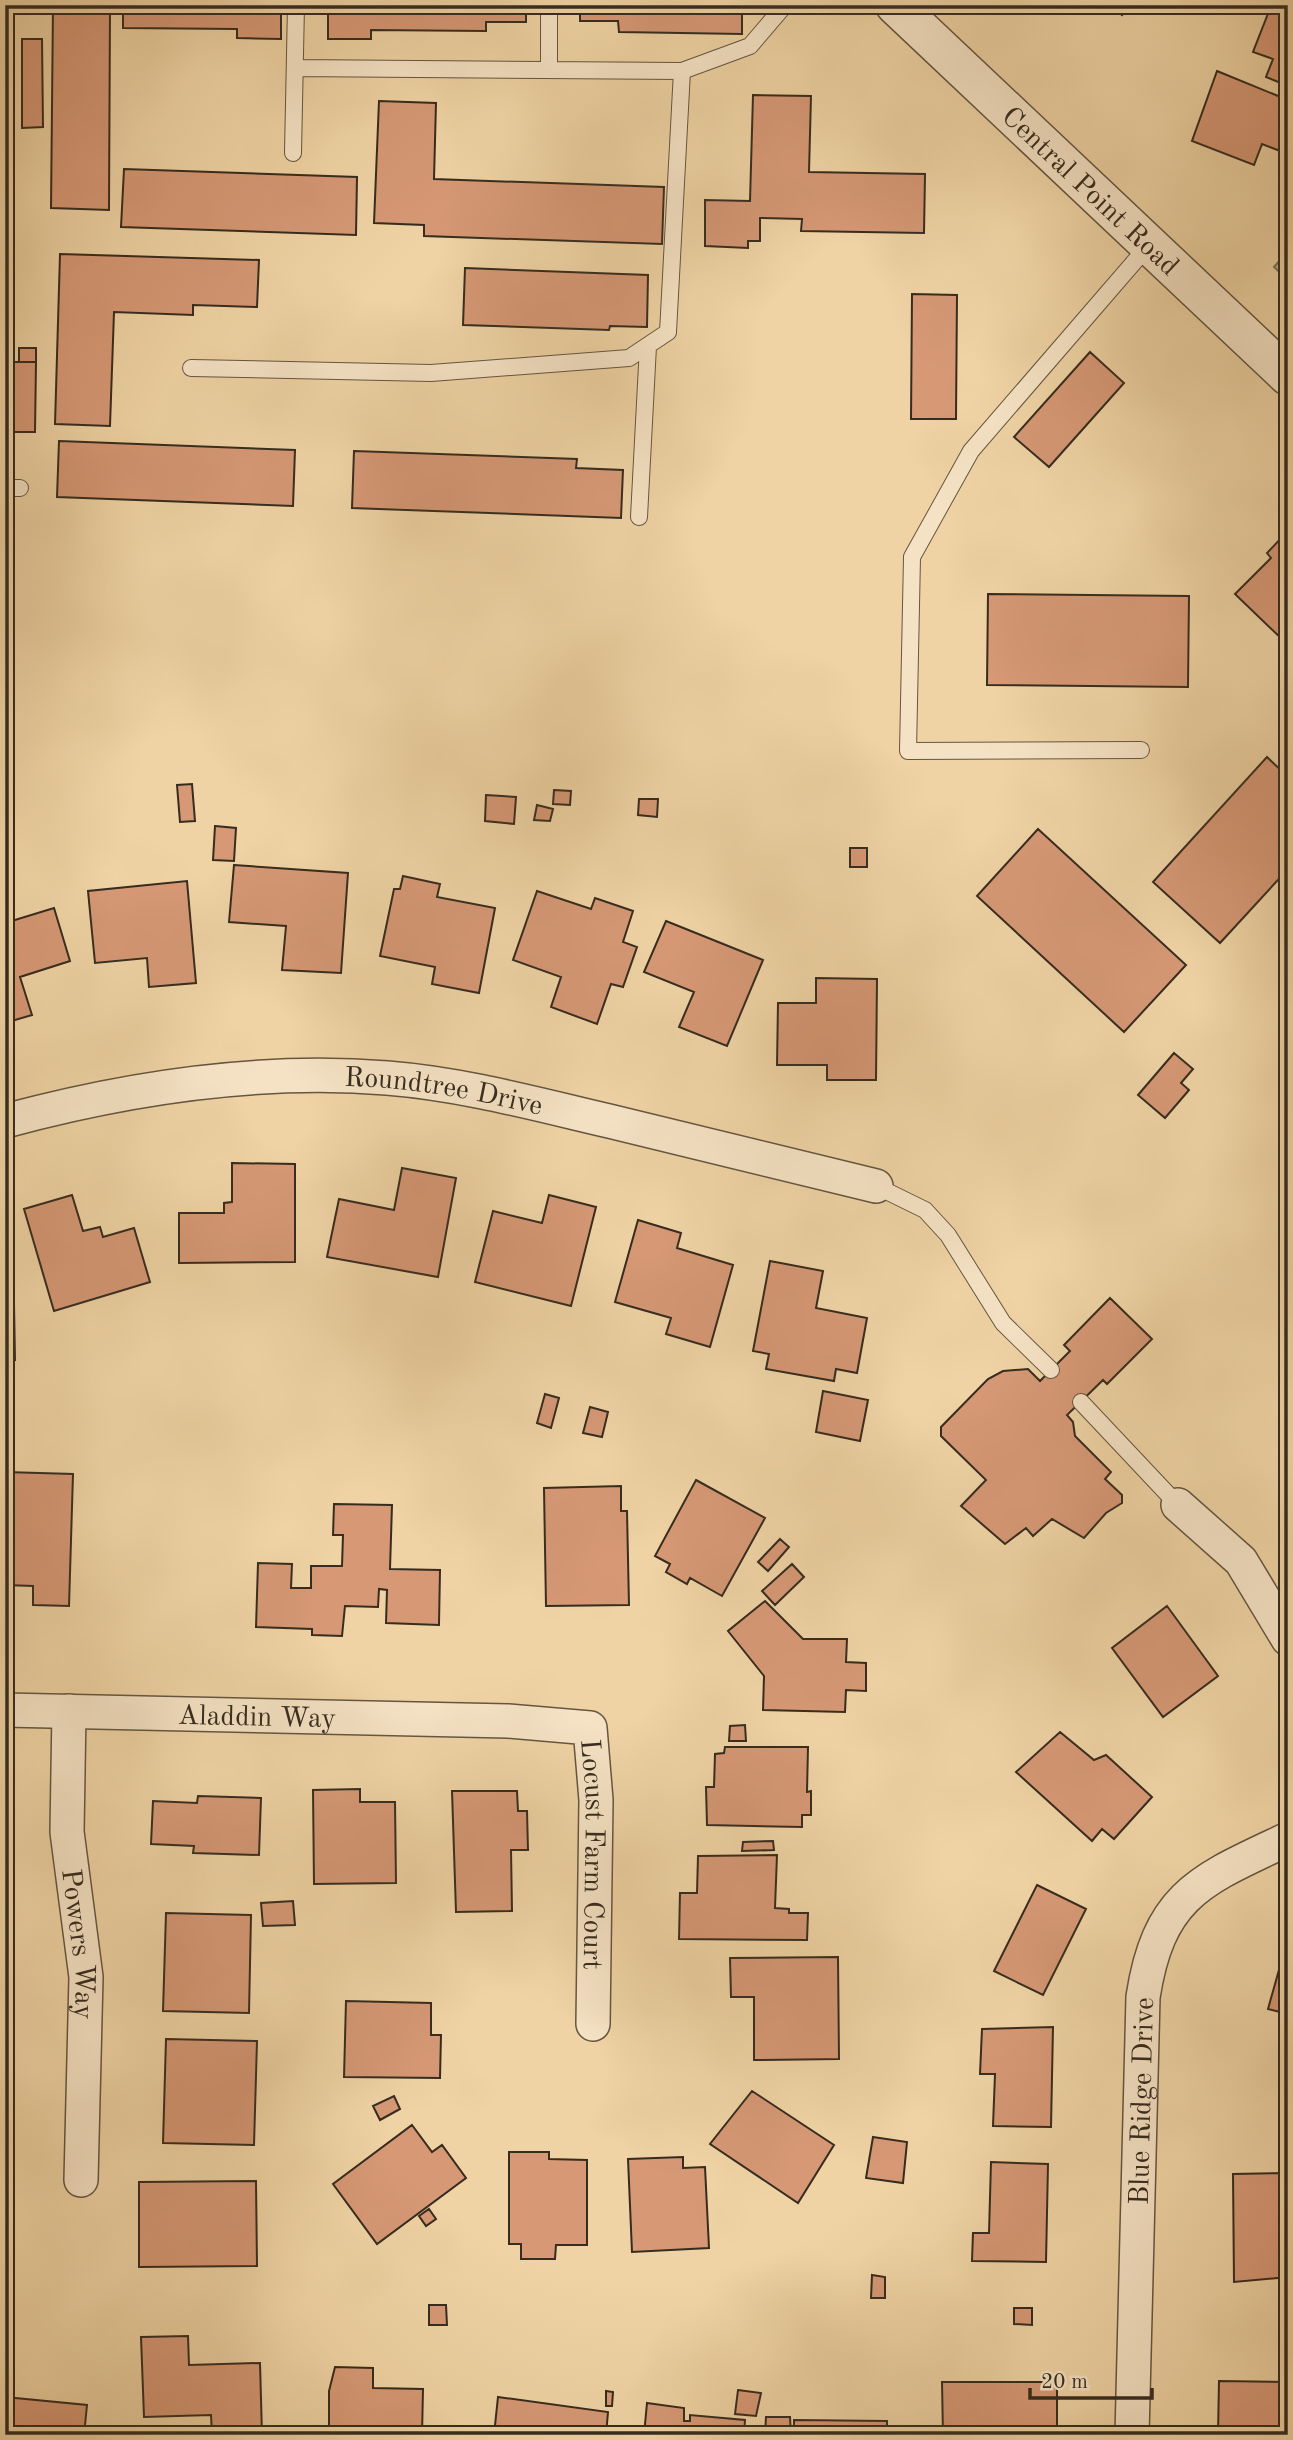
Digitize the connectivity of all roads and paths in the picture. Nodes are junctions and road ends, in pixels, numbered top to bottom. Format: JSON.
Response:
{"nodes":[{"id":1,"x":296,"y":5,"type":"edge"},
{"id":2,"x":549,"y":5,"type":"edge"},
{"id":3,"x":785,"y":5,"type":"edge"},
{"id":4,"x":895,"y":5,"type":"edge"},
{"id":5,"x":295,"y":68,"type":"junction"},
{"id":6,"x":549,"y":69,"type":"junction"},
{"id":7,"x":682,"y":71,"type":"junction"},
{"id":8,"x":293,"y":153,"type":"dead end"},
{"id":9,"x":1147,"y":246,"type":"junction"},
{"id":10,"x":648,"y":346,"type":"junction"},
{"id":11,"x":191,"y":368,"type":"dead end"},
{"id":12,"x":1288,"y":376,"type":"edge"},
{"id":13,"x":639,"y":517,"type":"dead end"},
{"id":14,"x":1141,"y":750,"type":"dead end"},
{"id":15,"x":5,"y":1121,"type":"edge"},
{"id":16,"x":876,"y":1186,"type":"joint"},
{"id":17,"x":1051,"y":1370,"type":"dead end"},
{"id":18,"x":1081,"y":1402,"type":"dead end"},
{"id":19,"x":1178,"y":1505,"type":"joint"},
{"id":20,"x":1288,"y":1639,"type":"edge"},
{"id":21,"x":5,"y":1710,"type":"edge"},
{"id":22,"x":69,"y":1711,"type":"junction"},
{"id":23,"x":508,"y":1721,"type":"joint"},
{"id":24,"x":1288,"y":1839,"type":"edge"},
{"id":25,"x":593,"y":2024,"type":"dead end"},
{"id":26,"x":81,"y":2180,"type":"dead end"},
{"id":27,"x":1132,"y":2435,"type":"edge"}],
"edges":[{"from":1,"to":5,"type":"lane"},
{"from":2,"to":6,"type":"lane"},
{"from":3,"to":7,"type":"lane"},
{"from":4,"to":9,"type":"street","name":"Central Point Road"},
{"from":5,"to":6,"type":"lane"},
{"from":5,"to":8,"type":"lane"},
{"from":6,"to":7,"type":"lane"},
{"from":7,"to":10,"type":"lane"},
{"from":9,"to":12,"type":"street","name":"Central Point Road"},
{"from":9,"to":14,"type":"lane"},
{"from":10,"to":11,"type":"lane"},
{"from":10,"to":13,"type":"lane"},
{"from":15,"to":16,"type":"street","name":"Roundtree Drive"},
{"from":16,"to":17,"type":"lane"},
{"from":18,"to":19,"type":"lane"},
{"from":19,"to":20,"type":"street"},
{"from":21,"to":22,"type":"street","name":"Aladdin Way"},
{"from":22,"to":23,"type":"street","name":"Aladdin Way"},
{"from":22,"to":26,"type":"street","name":"Powers Way"},
{"from":23,"to":25,"type":"street","name":"Locust Farm Court"},
{"from":24,"to":27,"type":"street","name":"Blue Ridge Drive"}]}
